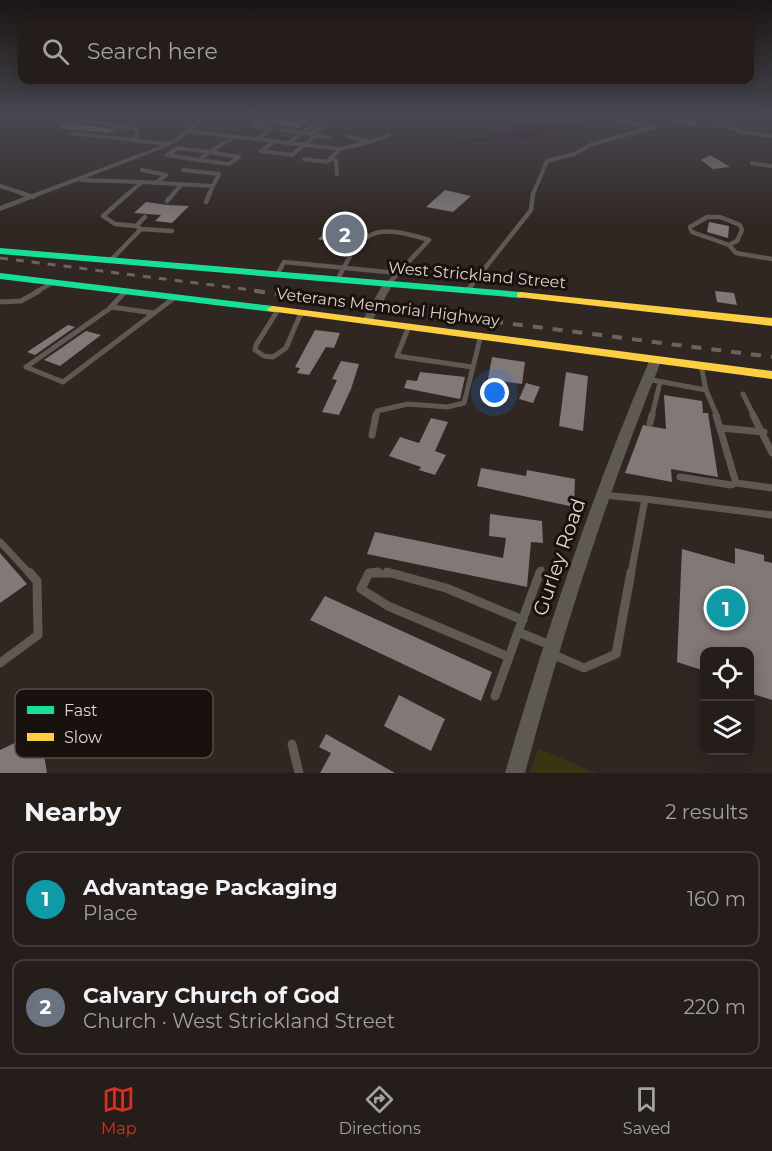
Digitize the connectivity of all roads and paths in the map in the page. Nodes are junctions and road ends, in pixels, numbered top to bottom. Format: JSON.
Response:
{"nodes":[{"id":1,"x":145,"y":153,"type":"edge"},
{"id":2,"x":170,"y":153,"type":"edge"},
{"id":3,"x":209,"y":153,"type":"edge"},
{"id":4,"x":216,"y":153,"type":"edge"},
{"id":5,"x":277,"y":153,"type":"edge"},
{"id":6,"x":294,"y":153,"type":"edge"},
{"id":7,"x":336,"y":153,"type":"edge"},
{"id":8,"x":576,"y":153,"type":"edge"},
{"id":9,"x":331,"y":158,"type":"junction"},
{"id":10,"x":304,"y":159,"type":"dead end"},
{"id":11,"x":199,"y":160,"type":"junction"},
{"id":12,"x":753,"y":163,"type":"dead end"},
{"id":13,"x":772,"y":166,"type":"edge"},
{"id":14,"x":142,"y":170,"type":"dead end"},
{"id":15,"x":183,"y":170,"type":"dead end"},
{"id":16,"x":337,"y":174,"type":"dead end"},
{"id":17,"x":81,"y":180,"type":"junction"},
{"id":18,"x":142,"y":182,"type":"junction"},
{"id":19,"x":157,"y":183,"type":"junction"},
{"id":20,"x":182,"y":184,"type":"junction"},
{"id":21,"x":0,"y":186,"type":"edge"},
{"id":22,"x":213,"y":186,"type":"junction"},
{"id":23,"x":33,"y":197,"type":"junction"},
{"id":24,"x":167,"y":201,"type":"dead end"},
{"id":25,"x":206,"y":202,"type":"dead end"},
{"id":26,"x":0,"y":209,"type":"edge"},
{"id":27,"x":145,"y":217,"type":"dead end"},
{"id":28,"x":135,"y":226,"type":"junction"},
{"id":29,"x":141,"y":229,"type":"junction"},
{"id":30,"x":172,"y":231,"type":"dead end"},
{"id":31,"x":729,"y":245,"type":"junction"},
{"id":32,"x":0,"y":251,"type":"edge"},
{"id":33,"x":112,"y":259,"type":"junction"},
{"id":34,"x":772,"y":259,"type":"edge"},
{"id":35,"x":342,"y":272,"type":"junction"},
{"id":36,"x":397,"y":273,"type":"junction"},
{"id":37,"x":0,"y":278,"type":"edge"},
{"id":38,"x":52,"y":283,"type":"junction"},
{"id":39,"x":388,"y":284,"type":"junction"},
{"id":40,"x":466,"y":291,"type":"junction"},
{"id":41,"x":125,"y":292,"type":"junction"},
{"id":42,"x":174,"y":298,"type":"junction"},
{"id":43,"x":0,"y":302,"type":"edge"},
{"id":44,"x":111,"y":308,"type":"junction"},
{"id":45,"x":278,"y":310,"type":"junction"},
{"id":46,"x":154,"y":313,"type":"junction"},
{"id":47,"x":301,"y":313,"type":"junction"},
{"id":48,"x":367,"y":321,"type":"junction"},
{"id":49,"x":772,"y":322,"type":"edge"},
{"id":50,"x":409,"y":326,"type":"junction"},
{"id":51,"x":481,"y":335,"type":"junction"},
{"id":52,"x":656,"y":359,"type":"junction"},
{"id":53,"x":701,"y":365,"type":"junction"},
{"id":54,"x":472,"y":367,"type":"junction"},
{"id":55,"x":772,"y":375,"type":"edge"},
{"id":56,"x":654,"y":380,"type":"junction"},
{"id":57,"x":706,"y":390,"type":"junction"},
{"id":58,"x":743,"y":394,"type":"dead end"},
{"id":59,"x":650,"y":423,"type":"dead end"},
{"id":60,"x":720,"y":428,"type":"junction"},
{"id":61,"x":764,"y":432,"type":"junction"},
{"id":62,"x":372,"y":435,"type":"dead end"},
{"id":63,"x":772,"y":453,"type":"edge"},
{"id":64,"x":680,"y":477,"type":"dead end"},
{"id":65,"x":736,"y":483,"type":"junction"},
{"id":66,"x":772,"y":488,"type":"edge"},
{"id":67,"x":602,"y":495,"type":"junction"},
{"id":68,"x":645,"y":499,"type":"junction"},
{"id":69,"x":772,"y":515,"type":"edge"},
{"id":70,"x":0,"y":542,"type":"edge"},
{"id":71,"x":541,"y":570,"type":"dead end"},
{"id":72,"x":523,"y":620,"type":"junction"},
{"id":73,"x":518,"y":632,"type":"junction"},
{"id":74,"x":549,"y":649,"type":"junction"},
{"id":75,"x":508,"y":657,"type":"junction"},
{"id":76,"x":0,"y":663,"type":"edge"},
{"id":77,"x":495,"y":696,"type":"dead end"},
{"id":78,"x":292,"y":744,"type":"dead end"},
{"id":79,"x":299,"y":773,"type":"edge"},
{"id":80,"x":515,"y":773,"type":"edge"}],
"edges":[{"from":1,"to":17,"type":"street"},
{"from":2,"to":11,"type":"lane"},
{"from":3,"to":11,"type":"lane"},
{"from":4,"to":11,"type":"lane"},
{"from":5,"to":6,"type":"lane"},
{"from":7,"to":9,"type":"lane"},
{"from":8,"to":40,"type":"lane"},
{"from":9,"to":10,"type":"lane"},
{"from":9,"to":16,"type":"lane"},
{"from":12,"to":13,"type":"street"},
{"from":14,"to":19,"type":"lane"},
{"from":15,"to":22,"type":"lane"},
{"from":17,"to":18,"type":"lane"},
{"from":17,"to":23,"type":"street"},
{"from":18,"to":19,"type":"lane"},
{"from":18,"to":28,"type":"lane"},
{"from":19,"to":20,"type":"lane"},
{"from":20,"to":22,"type":"lane"},
{"from":20,"to":24,"type":"lane"},
{"from":21,"to":23,"type":"lane"},
{"from":22,"to":25,"type":"lane"},
{"from":23,"to":26,"type":"street"},
{"from":27,"to":28,"type":"lane"},
{"from":28,"to":29,"type":"lane"},
{"from":29,"to":30,"type":"lane"},
{"from":29,"to":33,"type":"lane"},
{"from":31,"to":31,"type":"lane"},
{"from":31,"to":34,"type":"lane"},
{"from":32,"to":33,"type":"street","name":"West Strickland Street"},
{"from":33,"to":35,"type":"street","name":"West Strickland Street"},
{"from":35,"to":36,"type":"lane"},
{"from":35,"to":36,"type":"lane"},
{"from":35,"to":39,"type":"street","name":"West Strickland Street"},
{"from":36,"to":39,"type":"lane"},
{"from":37,"to":38,"type":"street","name":"Veterans Memorial Highway"},
{"from":38,"to":41,"type":"street","name":"Veterans Memorial Highway"},
{"from":38,"to":43,"type":"lane"},
{"from":39,"to":40,"type":"street","name":"West Strickland Street"},
{"from":39,"to":48,"type":"street"},
{"from":40,"to":49,"type":"street","name":"West Strickland Street"},
{"from":41,"to":42,"type":"street","name":"Veterans Memorial Highway"},
{"from":41,"to":44,"type":"lane"},
{"from":42,"to":45,"type":"street","name":"Veterans Memorial Highway"},
{"from":42,"to":46,"type":"lane"},
{"from":44,"to":46,"type":"lane"},
{"from":44,"to":46,"type":"lane"},
{"from":45,"to":47,"type":"street","name":"Veterans Memorial Highway"},
{"from":45,"to":47,"type":"lane"},
{"from":47,"to":48,"type":"street","name":"Veterans Memorial Highway"},
{"from":48,"to":50,"type":"street","name":"Veterans Memorial Highway"},
{"from":50,"to":51,"type":"street","name":"Veterans Memorial Highway"},
{"from":50,"to":54,"type":"lane"},
{"from":51,"to":52,"type":"street","name":"Veterans Memorial Highway"},
{"from":51,"to":54,"type":"lane"},
{"from":52,"to":53,"type":"street","name":"Veterans Memorial Highway"},
{"from":52,"to":56,"type":"street","name":"Gurley Road"},
{"from":53,"to":55,"type":"street","name":"Veterans Memorial Highway"},
{"from":53,"to":57,"type":"lane"},
{"from":54,"to":62,"type":"lane"},
{"from":56,"to":57,"type":"lane"},
{"from":56,"to":59,"type":"lane"},
{"from":56,"to":67,"type":"street","name":"Gurley Road"},
{"from":57,"to":60,"type":"lane"},
{"from":58,"to":61,"type":"lane"},
{"from":60,"to":61,"type":"lane"},
{"from":60,"to":65,"type":"lane"},
{"from":61,"to":63,"type":"lane"},
{"from":64,"to":65,"type":"lane"},
{"from":65,"to":66,"type":"lane"},
{"from":67,"to":68,"type":"lane"},
{"from":67,"to":74,"type":"street","name":"Gurley Road"},
{"from":68,"to":69,"type":"lane"},
{"from":68,"to":74,"type":"lane"},
{"from":70,"to":76,"type":"lane"},
{"from":71,"to":72,"type":"lane"},
{"from":72,"to":73,"type":"lane"},
{"from":72,"to":75,"type":"lane"},
{"from":73,"to":74,"type":"lane"},
{"from":73,"to":75,"type":"lane"},
{"from":74,"to":80,"type":"street","name":"Gurley Road"},
{"from":75,"to":77,"type":"lane"},
{"from":78,"to":79,"type":"lane"}]}
